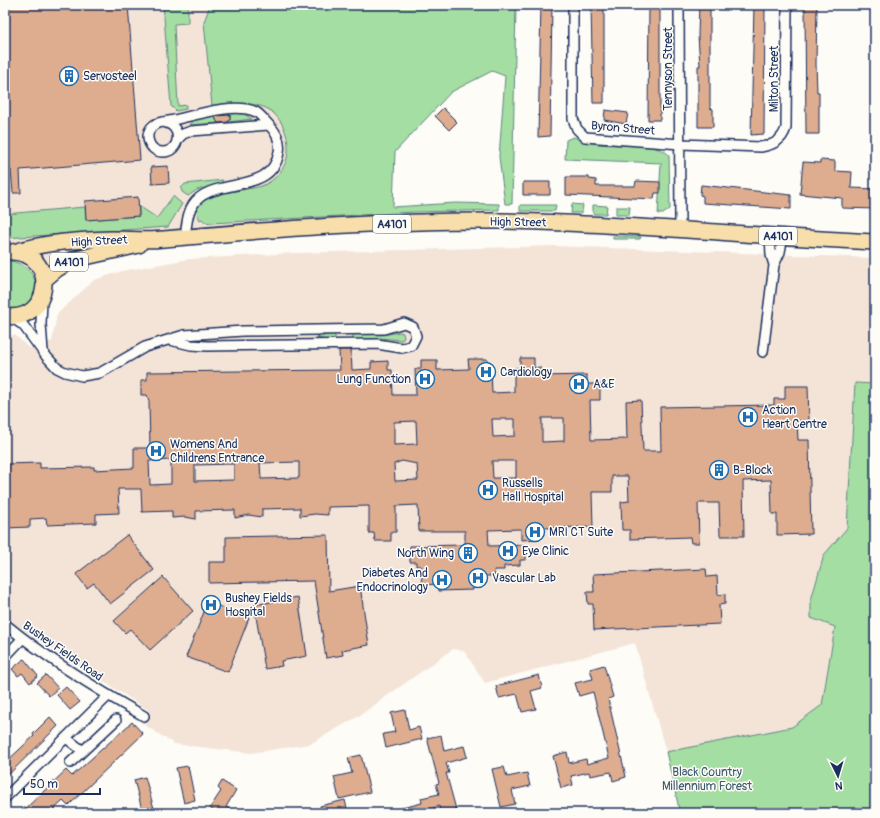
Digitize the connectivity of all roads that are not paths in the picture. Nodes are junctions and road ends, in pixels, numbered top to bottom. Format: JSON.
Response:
{"nodes":[{"id":1,"x":573,"y":5,"type":"edge"},
{"id":2,"x":680,"y":5,"type":"edge"},
{"id":3,"x":787,"y":5,"type":"edge"},
{"id":4,"x":162,"y":122,"type":"junction"},
{"id":5,"x":269,"y":125,"type":"junction"},
{"id":6,"x":177,"y":140,"type":"junction"},
{"id":7,"x":681,"y":144,"type":"junction"},
{"id":8,"x":770,"y":146,"type":"joint"},
{"id":9,"x":680,"y":229,"type":"junction"},
{"id":10,"x":776,"y":236,"type":"junction"},
{"id":11,"x":185,"y":237,"type":"junction"},
{"id":12,"x":161,"y":240,"type":"junction"},
{"id":13,"x":875,"y":242,"type":"edge"},
{"id":14,"x":9,"y":252,"type":"edge"},
{"id":15,"x":44,"y":285,"type":"junction"},
{"id":16,"x":7,"y":317,"type":"edge"},
{"id":17,"x":170,"y":340,"type":"junction"},
{"id":18,"x":44,"y":351,"type":"junction"},
{"id":19,"x":763,"y":352,"type":"dead end"},
{"id":20,"x":5,"y":624,"type":"edge"},
{"id":21,"x":22,"y":639,"type":"junction"},
{"id":22,"x":5,"y":656,"type":"edge"},
{"id":23,"x":108,"y":696,"type":"junction"},
{"id":24,"x":144,"y":716,"type":"dead end"},
{"id":25,"x":116,"y":720,"type":"dead end"},
{"id":26,"x":66,"y":738,"type":"junction"},
{"id":27,"x":83,"y":751,"type":"junction"},
{"id":28,"x":70,"y":763,"type":"dead end"},
{"id":29,"x":5,"y":798,"type":"edge"}],
"edges":[{"from":1,"to":7,"type":"street","name":"Byron Street"},
{"from":2,"to":7,"type":"street","name":"Tennyson Street"},
{"from":3,"to":8,"type":"street","name":"Milton Street"},
{"from":4,"to":5,"type":"street"},
{"from":4,"to":6,"type":"street"},
{"from":4,"to":6,"type":"street"},
{"from":5,"to":6,"type":"street"},
{"from":5,"to":11,"type":"street"},
{"from":7,"to":8,"type":"street","name":"Byron Street"},
{"from":7,"to":9,"type":"street","name":"Tennyson Street"},
{"from":9,"to":10,"type":"main road","name":"High Street","number":"A4101"},
{"from":9,"to":11,"type":"main road","name":"High Street","number":"A4101"},
{"from":10,"to":13,"type":"main road","name":"High Street","number":"A4101"},
{"from":10,"to":19,"type":"street"},
{"from":11,"to":12,"type":"main road","name":"High Street","number":"A4101"},
{"from":12,"to":14,"type":"main road","name":"High Street","number":"A4101"},
{"from":12,"to":15,"type":"main road","name":"High Street","number":"A4101"},
{"from":14,"to":15,"type":"main road","number":"A4101"},
{"from":15,"to":16,"type":"main road","number":"A4101"},
{"from":15,"to":18,"type":"street"},
{"from":16,"to":18,"type":"street"},
{"from":17,"to":17,"type":"street"},
{"from":17,"to":18,"type":"street"},
{"from":20,"to":21,"type":"street","name":"Bushey Fields Road"},
{"from":21,"to":22,"type":"street"},
{"from":21,"to":23,"type":"street","name":"Bushey Fields Road"},
{"from":23,"to":24,"type":"street","name":"Bushey Fields Road"},
{"from":23,"to":26,"type":"street","name":"Bushey Fields Road"},
{"from":25,"to":27,"type":"street"},
{"from":26,"to":27,"type":"street"},
{"from":26,"to":29,"type":"street","name":"Bushey Fields Road"},
{"from":27,"to":28,"type":"street"}]}
